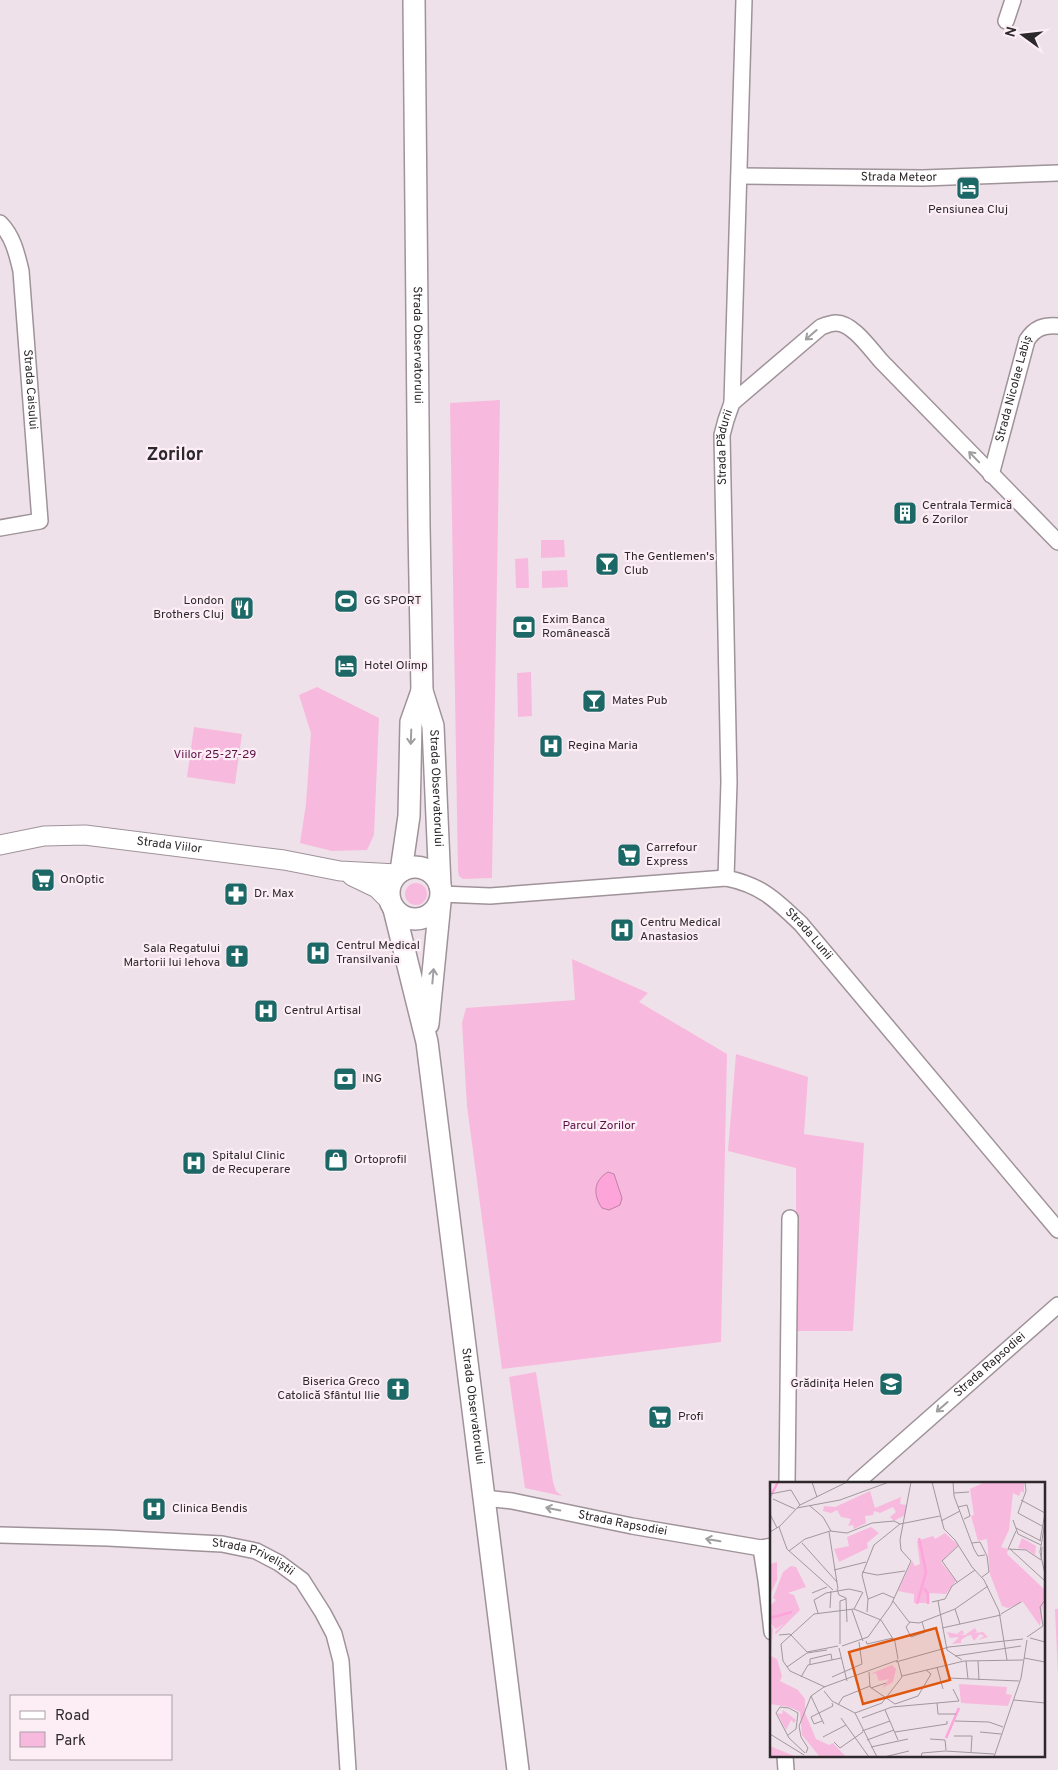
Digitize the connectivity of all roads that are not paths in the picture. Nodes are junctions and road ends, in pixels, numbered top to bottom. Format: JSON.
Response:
{"nodes":[{"id":1,"x":414,"y":0,"type":"edge"},
{"id":2,"x":744,"y":0,"type":"edge"},
{"id":3,"x":1013,"y":0,"type":"edge"},
{"id":4,"x":1006,"y":20,"type":"dead end"},
{"id":5,"x":1058,"y":173,"type":"edge"},
{"id":6,"x":739,"y":176,"type":"junction"},
{"id":7,"x":0,"y":224,"type":"edge"},
{"id":8,"x":1058,"y":326,"type":"edge"},
{"id":9,"x":732,"y":404,"type":"junction"},
{"id":10,"x":991,"y":475,"type":"junction"},
{"id":11,"x":0,"y":528,"type":"edge"},
{"id":12,"x":1058,"y":542,"type":"edge"},
{"id":13,"x":422,"y":690,"type":"junction"},
{"id":14,"x":405,"y":844,"type":"junction"},
{"id":15,"x":0,"y":845,"type":"edge"},
{"id":16,"x":340,"y":871,"type":"junction"},
{"id":17,"x":399,"y":872,"type":"junction"},
{"id":18,"x":367,"y":873,"type":"junction"},
{"id":19,"x":726,"y":878,"type":"junction"},
{"id":20,"x":440,"y":894,"type":"junction"},
{"id":21,"x":392,"y":905,"type":"junction"},
{"id":22,"x":427,"y":1042,"type":"junction"},
{"id":23,"x":790,"y":1218,"type":"dead end"},
{"id":24,"x":1058,"y":1230,"type":"edge"},
{"id":25,"x":1058,"y":1305,"type":"edge"},
{"id":26,"x":787,"y":1482,"type":"edge"},
{"id":27,"x":857,"y":1482,"type":"edge"},
{"id":28,"x":484,"y":1498,"type":"junction"},
{"id":29,"x":0,"y":1535,"type":"edge"},
{"id":30,"x":766,"y":1547,"type":"edge"},
{"id":31,"x":770,"y":1615,"type":"edge"},
{"id":32,"x":348,"y":1770,"type":"edge"},
{"id":33,"x":518,"y":1770,"type":"edge"}],
"edges":[{"from":1,"to":13,"type":"main road","name":"Strada Observatorului"},
{"from":2,"to":6,"type":"street"},
{"from":3,"to":4,"type":"street"},
{"from":5,"to":6,"type":"street","name":"Strada Meteor"},
{"from":6,"to":9,"type":"street"},
{"from":7,"to":11,"type":"street","name":"Strada Caisului"},
{"from":8,"to":10,"type":"street","name":"Strada Nicolae Labiș"},
{"from":10,"to":9,"type":"street","name":"Strada Pădurii","one_way":true},
{"from":9,"to":19,"type":"street","name":"Strada Pădurii"},
{"from":10,"to":12,"type":"street","name":"Strada Pădurii"},
{"from":13,"to":14,"type":"main road","name":"Strada Observatorului","one_way":true},
{"from":13,"to":20,"type":"main road","name":"Strada Observatorului"},
{"from":14,"to":17,"type":"main road","name":"Strada Observatorului"},
{"from":14,"to":18,"type":"street"},
{"from":15,"to":16,"type":"street","name":"Strada Viilor"},
{"from":16,"to":18,"type":"street","name":"Strada Viilor"},
{"from":16,"to":21,"type":"street","name":"Strada Viilor"},
{"from":17,"to":18,"type":"street","name":"Strada Viilor"},
{"from":17,"to":20,"type":"main road"},
{"from":17,"to":21,"type":"main road"},
{"from":19,"to":20,"type":"street","name":"Strada Lunii"},
{"from":19,"to":24,"type":"street","name":"Strada Lunii"},
{"from":20,"to":21,"type":"main road"},
{"from":22,"to":20,"type":"main road","name":"Strada Observatorului","one_way":true},
{"from":21,"to":22,"type":"main road","name":"Strada Observatorului"},
{"from":22,"to":28,"type":"main road","name":"Strada Observatorului"},
{"from":23,"to":26,"type":"street"},
{"from":25,"to":27,"type":"street","name":"Strada Rapsodiei","one_way":true},
{"from":30,"to":28,"type":"street","name":"Strada Rapsodiei","one_way":true},
{"from":28,"to":33,"type":"main road","name":"Strada Observatorului"},
{"from":29,"to":32,"type":"street","name":"Strada Priveliștii"},
{"from":30,"to":31,"type":"street","name":"Strada Rapsodiei"}]}
